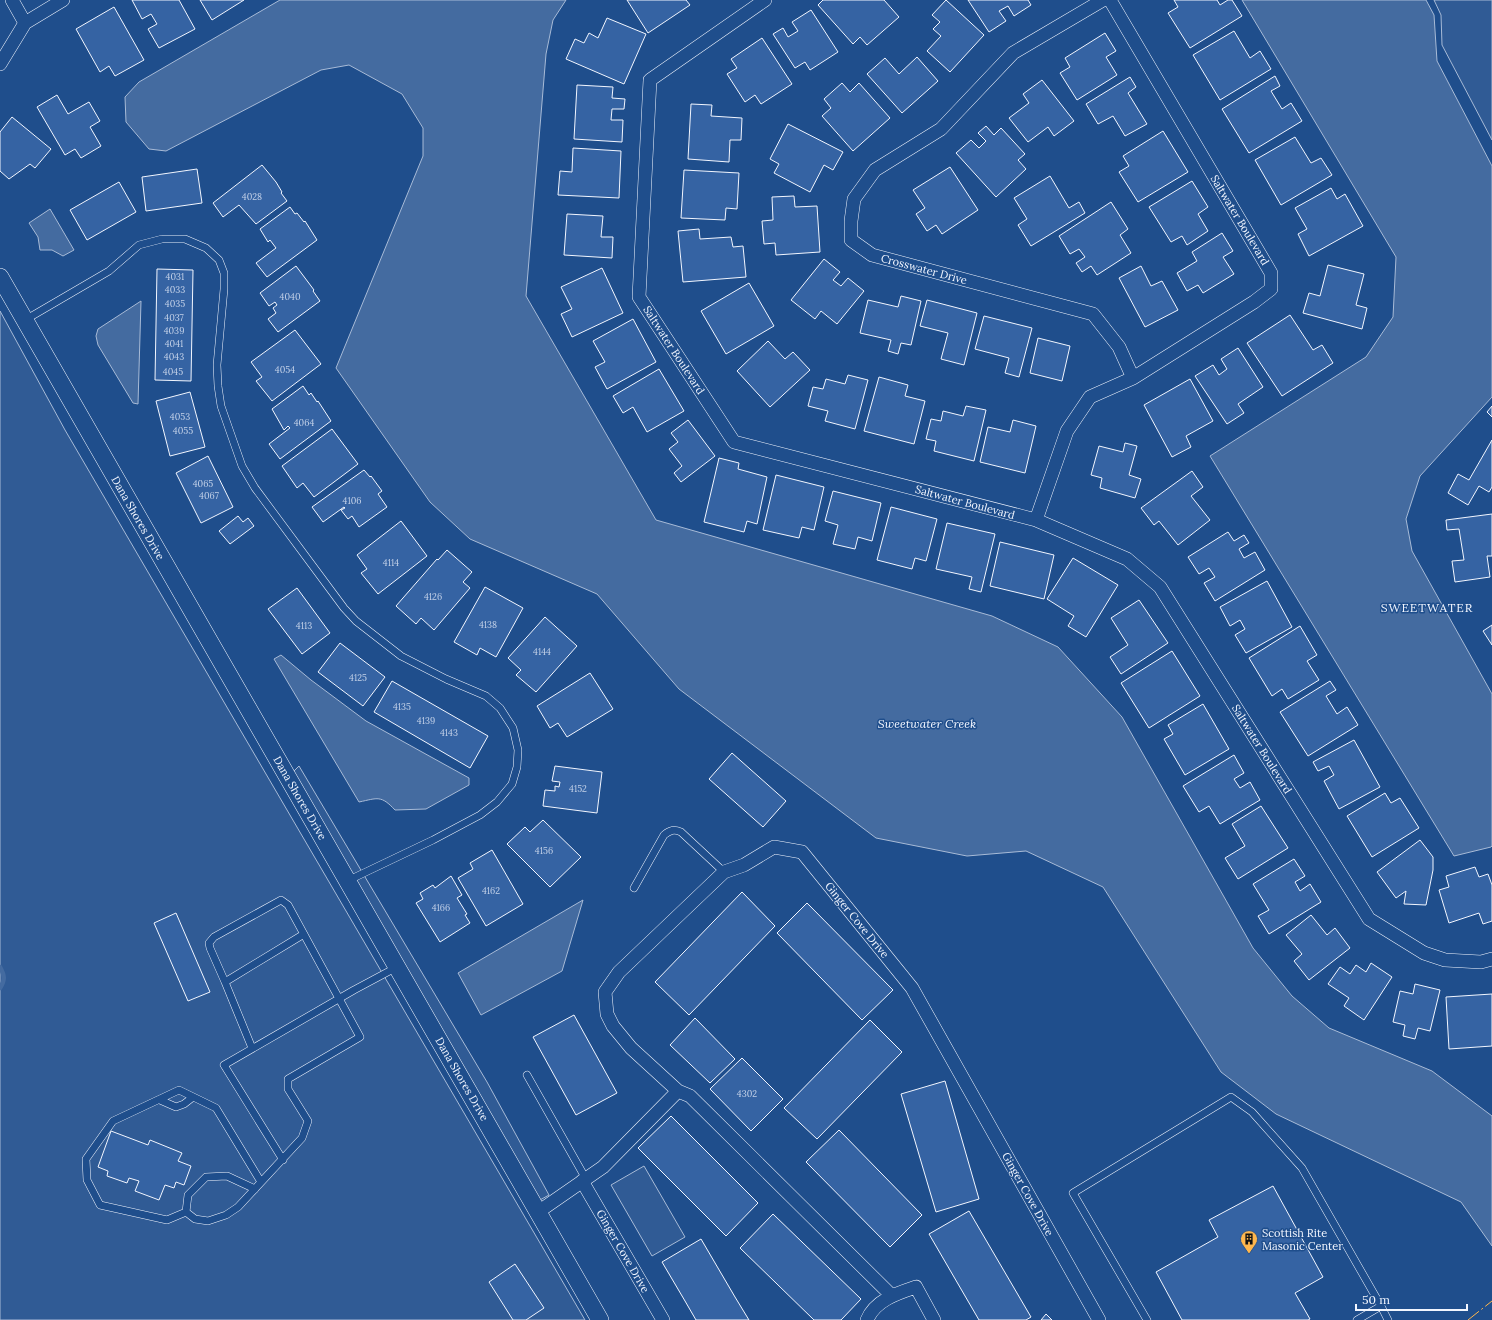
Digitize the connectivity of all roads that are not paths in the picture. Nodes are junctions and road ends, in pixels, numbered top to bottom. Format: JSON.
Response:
{"nodes":[{"id":1,"x":12,"y":0,"type":"edge"},
{"id":2,"x":62,"y":0,"type":"edge"},
{"id":3,"x":765,"y":0,"type":"edge"},
{"id":4,"x":1102,"y":0,"type":"edge"},
{"id":5,"x":1110,"y":0,"type":"edge"},
{"id":6,"x":25,"y":23,"type":"junction"},
{"id":7,"x":0,"y":64,"type":"edge"},
{"id":8,"x":0,"y":277,"type":"edge"},
{"id":9,"x":25,"y":320,"type":"junction"},
{"id":10,"x":1133,"y":378,"type":"junction"},
{"id":11,"x":1036,"y":520,"type":"junction"},
{"id":12,"x":724,"y":872,"type":"junction"},
{"id":13,"x":347,"y":881,"type":"junction"},
{"id":14,"x":634,"y":888,"type":"dead end"},
{"id":15,"x":304,"y":934,"type":"junction"},
{"id":16,"x":1492,"y":959,"type":"edge"},
{"id":17,"x":397,"y":967,"type":"junction"},
{"id":18,"x":225,"y":982,"type":"junction"},
{"id":19,"x":339,"y":998,"type":"junction"},
{"id":20,"x":252,"y":1048,"type":"junction"},
{"id":21,"x":527,"y":1075,"type":"dead end"},
{"id":22,"x":678,"y":1090,"type":"junction"},
{"id":23,"x":193,"y":1097,"type":"junction"},
{"id":24,"x":160,"y":1100,"type":"junction"},
{"id":25,"x":283,"y":1160,"type":"junction"},
{"id":26,"x":584,"y":1180,"type":"junction"},
{"id":27,"x":261,"y":1182,"type":"junction"},
{"id":28,"x":255,"y":1189,"type":"junction"},
{"id":29,"x":186,"y":1212,"type":"junction"},
{"id":30,"x":538,"y":1212,"type":"junction"},
{"id":31,"x":891,"y":1296,"type":"junction"},
{"id":32,"x":1381,"y":1306,"type":"junction"},
{"id":33,"x":600,"y":1320,"type":"edge"},
{"id":34,"x":663,"y":1320,"type":"edge"},
{"id":35,"x":867,"y":1320,"type":"edge"},
{"id":36,"x":934,"y":1320,"type":"edge"},
{"id":37,"x":1099,"y":1320,"type":"edge"},
{"id":38,"x":1147,"y":1320,"type":"edge"},
{"id":39,"x":1357,"y":1320,"type":"edge"},
{"id":40,"x":1388,"y":1320,"type":"edge"}],
"edges":[{"from":1,"to":6,"type":"street"},
{"from":2,"to":6,"type":"street"},
{"from":3,"to":11,"type":"street","name":"Saltwater Boulevard"},
{"from":4,"to":10,"type":"street","name":"Crosswater Drive"},
{"from":5,"to":10,"type":"street","name":"Saltwater Boulevard"},
{"from":6,"to":7,"type":"street"},
{"from":8,"to":9,"type":"street","name":"Dana Shores Drive"},
{"from":9,"to":13,"type":"street","name":"Dana Shores Drive"},
{"from":9,"to":13,"type":"lane"},
{"from":10,"to":11,"type":"street","name":"Saltwater Boulevard"},
{"from":11,"to":16,"type":"street","name":"Saltwater Boulevard"},
{"from":12,"to":14,"type":"lane"},
{"from":12,"to":22,"type":"street","name":"Ginger Cove Drive"},
{"from":12,"to":37,"type":"street","name":"Ginger Cove Drive"},
{"from":13,"to":17,"type":"street","name":"Dana Shores Drive"},
{"from":15,"to":18,"type":"lane"},
{"from":15,"to":18,"type":"lane"},
{"from":15,"to":19,"type":"lane"},
{"from":17,"to":19,"type":"lane"},
{"from":17,"to":30,"type":"street","name":"Dana Shores Drive"},
{"from":18,"to":20,"type":"lane"},
{"from":19,"to":20,"type":"lane"},
{"from":19,"to":25,"type":"lane"},
{"from":20,"to":25,"type":"lane"},
{"from":21,"to":26,"type":"lane"},
{"from":22,"to":26,"type":"street"},
{"from":22,"to":31,"type":"street","name":"Ginger Cove Drive"},
{"from":23,"to":24,"type":"lane"},
{"from":23,"to":24,"type":"lane"},
{"from":23,"to":27,"type":"lane"},
{"from":24,"to":29,"type":"lane"},
{"from":25,"to":27,"type":"lane"},
{"from":26,"to":30,"type":"street"},
{"from":26,"to":34,"type":"street","name":"Ginger Cove Drive"},
{"from":27,"to":28,"type":"lane"},
{"from":28,"to":29,"type":"lane"},
{"from":28,"to":29,"type":"lane"},
{"from":30,"to":33,"type":"street","name":"Dana Shores Drive"},
{"from":31,"to":35,"type":"street"},
{"from":31,"to":36,"type":"street"},
{"from":32,"to":38,"type":"lane"},
{"from":32,"to":39,"type":"lane"},
{"from":32,"to":40,"type":"lane"}]}
